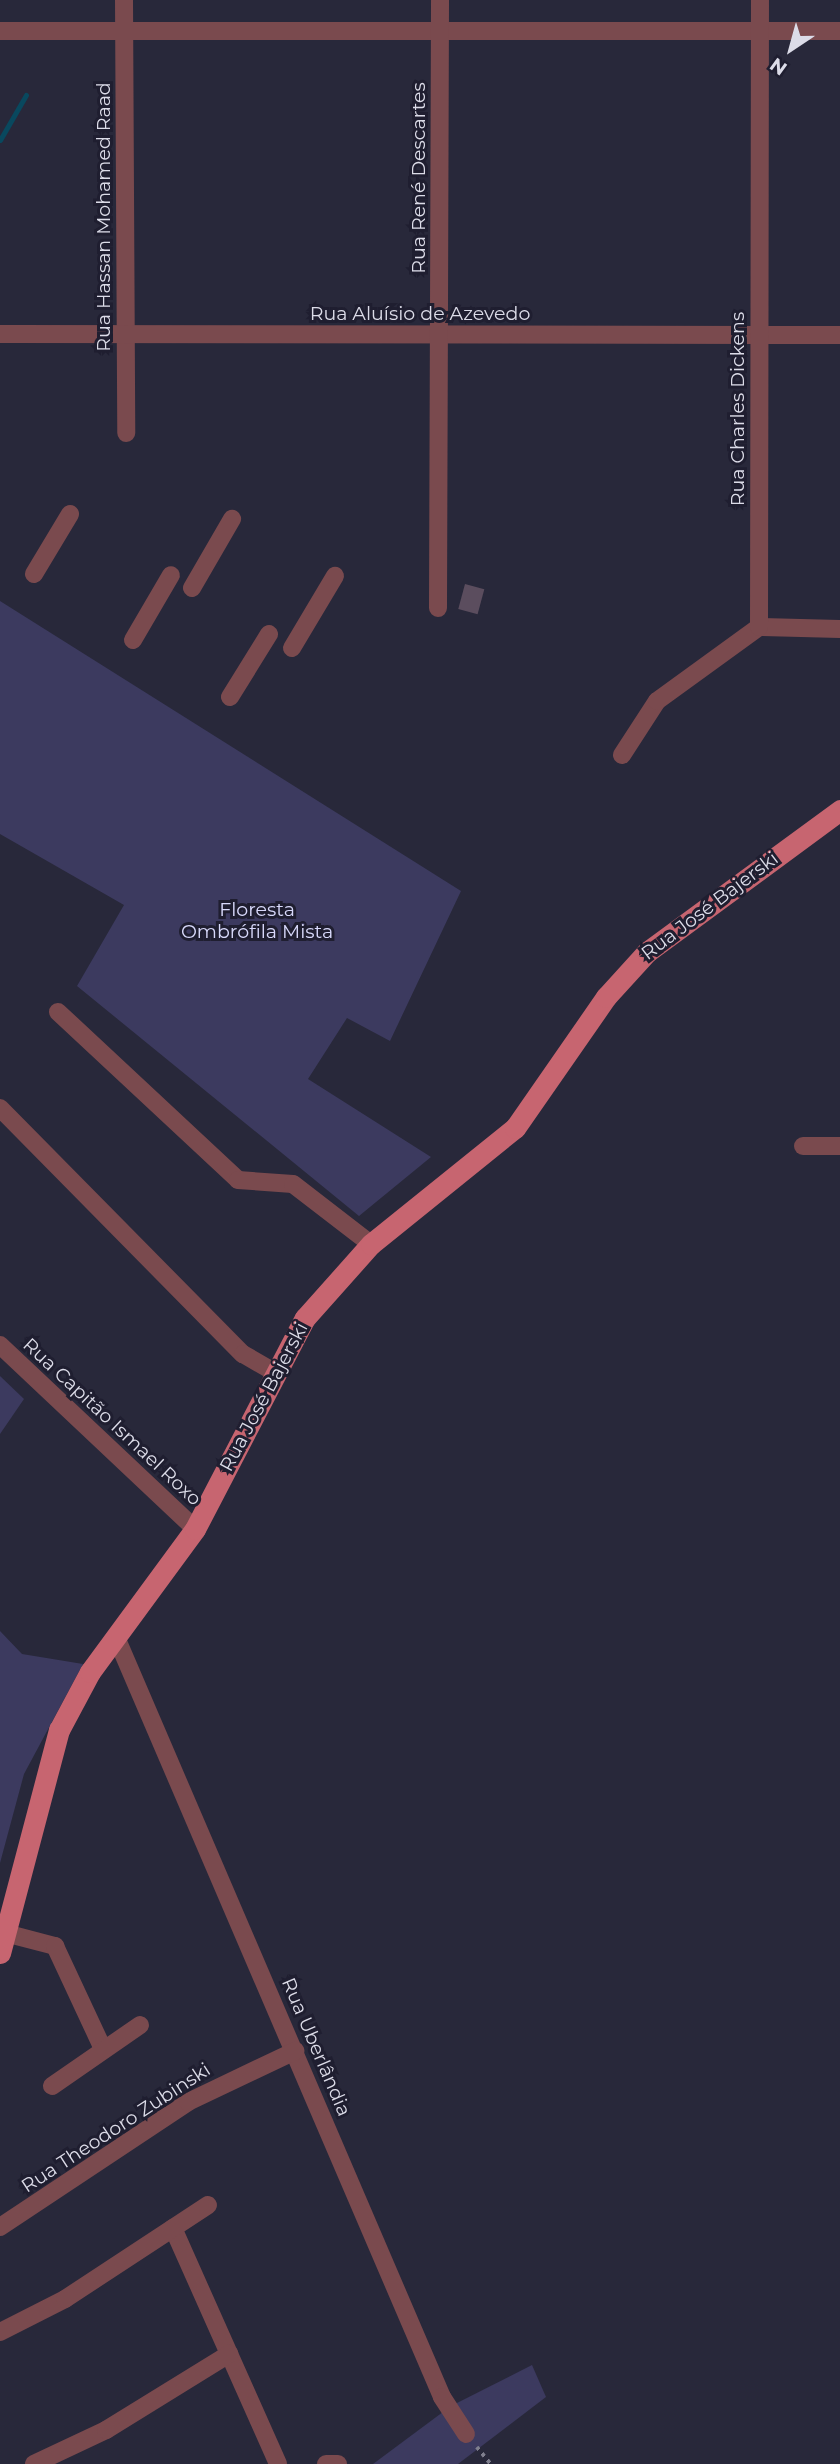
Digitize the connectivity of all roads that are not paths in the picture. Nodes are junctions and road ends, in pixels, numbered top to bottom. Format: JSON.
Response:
{"nodes":[{"id":1,"x":124,"y":0,"type":"edge"},
{"id":2,"x":440,"y":0,"type":"edge"},
{"id":3,"x":760,"y":0,"type":"edge"},
{"id":4,"x":0,"y":31,"type":"edge"},
{"id":5,"x":124,"y":31,"type":"junction"},
{"id":6,"x":440,"y":31,"type":"junction"},
{"id":7,"x":760,"y":31,"type":"junction"},
{"id":8,"x":840,"y":31,"type":"edge"},
{"id":9,"x":0,"y":334,"type":"edge"},
{"id":10,"x":126,"y":334,"type":"junction"},
{"id":11,"x":439,"y":335,"type":"junction"},
{"id":12,"x":759,"y":335,"type":"junction"},
{"id":13,"x":840,"y":335,"type":"edge"},
{"id":14,"x":126,"y":433,"type":"dead end"},
{"id":15,"x":70,"y":514,"type":"dead end"},
{"id":16,"x":232,"y":519,"type":"dead end"},
{"id":17,"x":34,"y":574,"type":"dead end"},
{"id":18,"x":170,"y":575,"type":"dead end"},
{"id":19,"x":335,"y":576,"type":"dead end"},
{"id":20,"x":192,"y":588,"type":"dead end"},
{"id":21,"x":438,"y":608,"type":"dead end"},
{"id":22,"x":759,"y":626,"type":"junction"},
{"id":23,"x":840,"y":629,"type":"edge"},
{"id":24,"x":269,"y":634,"type":"dead end"},
{"id":25,"x":133,"y":640,"type":"dead end"},
{"id":26,"x":292,"y":648,"type":"dead end"},
{"id":27,"x":230,"y":697,"type":"dead end"},
{"id":28,"x":622,"y":755,"type":"dead end"},
{"id":29,"x":840,"y":810,"type":"edge"},
{"id":30,"x":58,"y":1012,"type":"dead end"},
{"id":31,"x":0,"y":1108,"type":"edge"},
{"id":32,"x":803,"y":1146,"type":"dead end"},
{"id":33,"x":840,"y":1146,"type":"edge"},
{"id":34,"x":371,"y":1244,"type":"junction"},
{"id":35,"x":0,"y":1345,"type":"edge"},
{"id":36,"x":274,"y":1372,"type":"junction"},
{"id":37,"x":195,"y":1529,"type":"junction"},
{"id":38,"x":116,"y":1637,"type":"junction"},
{"id":39,"x":2,"y":1943,"type":"edge"},
{"id":40,"x":140,"y":2025,"type":"dead end"},
{"id":41,"x":102,"y":2047,"type":"junction"},
{"id":42,"x":295,"y":2051,"type":"junction"},
{"id":43,"x":52,"y":2086,"type":"dead end"},
{"id":44,"x":208,"y":2206,"type":"dead end"},
{"id":45,"x":0,"y":2227,"type":"edge"},
{"id":46,"x":173,"y":2228,"type":"junction"},
{"id":47,"x":0,"y":2332,"type":"edge"},
{"id":48,"x":229,"y":2354,"type":"junction"},
{"id":49,"x":466,"y":2434,"type":"road end"},
{"id":50,"x":34,"y":2464,"type":"edge"},
{"id":51,"x":278,"y":2464,"type":"edge"},
{"id":52,"x":326,"y":2464,"type":"edge"},
{"id":53,"x":338,"y":2464,"type":"edge"}],
"edges":[{"from":1,"to":5,"type":"street","name":"Rua Hassan Mohamed Raad"},
{"from":2,"to":6,"type":"street","name":"Rua René Descartes"},
{"from":3,"to":7,"type":"street","name":"Rua Charles Dickens"},
{"from":4,"to":5,"type":"street"},
{"from":5,"to":6,"type":"street"},
{"from":5,"to":10,"type":"street","name":"Rua Hassan Mohamed Raad"},
{"from":6,"to":7,"type":"street"},
{"from":6,"to":11,"type":"street","name":"Rua René Descartes"},
{"from":7,"to":8,"type":"street"},
{"from":7,"to":12,"type":"street","name":"Rua Charles Dickens"},
{"from":9,"to":10,"type":"street","name":"Rua Aluísio de Azevedo"},
{"from":10,"to":11,"type":"street","name":"Rua Aluísio de Azevedo"},
{"from":10,"to":14,"type":"street","name":"Rua Hassan Mohamed Raad"},
{"from":11,"to":12,"type":"street","name":"Rua Aluísio de Azevedo"},
{"from":11,"to":21,"type":"street","name":"Rua René Descartes"},
{"from":12,"to":13,"type":"street","name":"Rua Aluísio de Azevedo"},
{"from":12,"to":22,"type":"street","name":"Rua Charles Dickens"},
{"from":15,"to":17,"type":"street"},
{"from":16,"to":20,"type":"street"},
{"from":18,"to":25,"type":"street"},
{"from":19,"to":26,"type":"street"},
{"from":22,"to":23,"type":"street"},
{"from":22,"to":28,"type":"street"},
{"from":24,"to":27,"type":"street"},
{"from":29,"to":34,"type":"main road","name":"Rua José Bajerski"},
{"from":30,"to":34,"type":"street"},
{"from":31,"to":36,"type":"street"},
{"from":32,"to":33,"type":"street"},
{"from":34,"to":36,"type":"main road","name":"Rua José Bajerski"},
{"from":35,"to":37,"type":"street","name":"Rua Capitão Ismael Roxo"},
{"from":36,"to":37,"type":"main road","name":"Rua José Bajerski"},
{"from":37,"to":38,"type":"main road","name":"Rua José Bajerski"},
{"from":38,"to":39,"type":"main road","name":"Rua José Bajerski"},
{"from":38,"to":42,"type":"street","name":"Rua Uberlândia"},
{"from":39,"to":41,"type":"street"},
{"from":40,"to":41,"type":"street"},
{"from":41,"to":43,"type":"street"},
{"from":42,"to":45,"type":"street","name":"Rua Theodoro Zubinski"},
{"from":42,"to":49,"type":"street","name":"Rua Uberlândia"},
{"from":44,"to":46,"type":"street"},
{"from":46,"to":47,"type":"street"},
{"from":46,"to":48,"type":"street"},
{"from":48,"to":50,"type":"street"},
{"from":48,"to":51,"type":"street"},
{"from":52,"to":53,"type":"street"}]}
